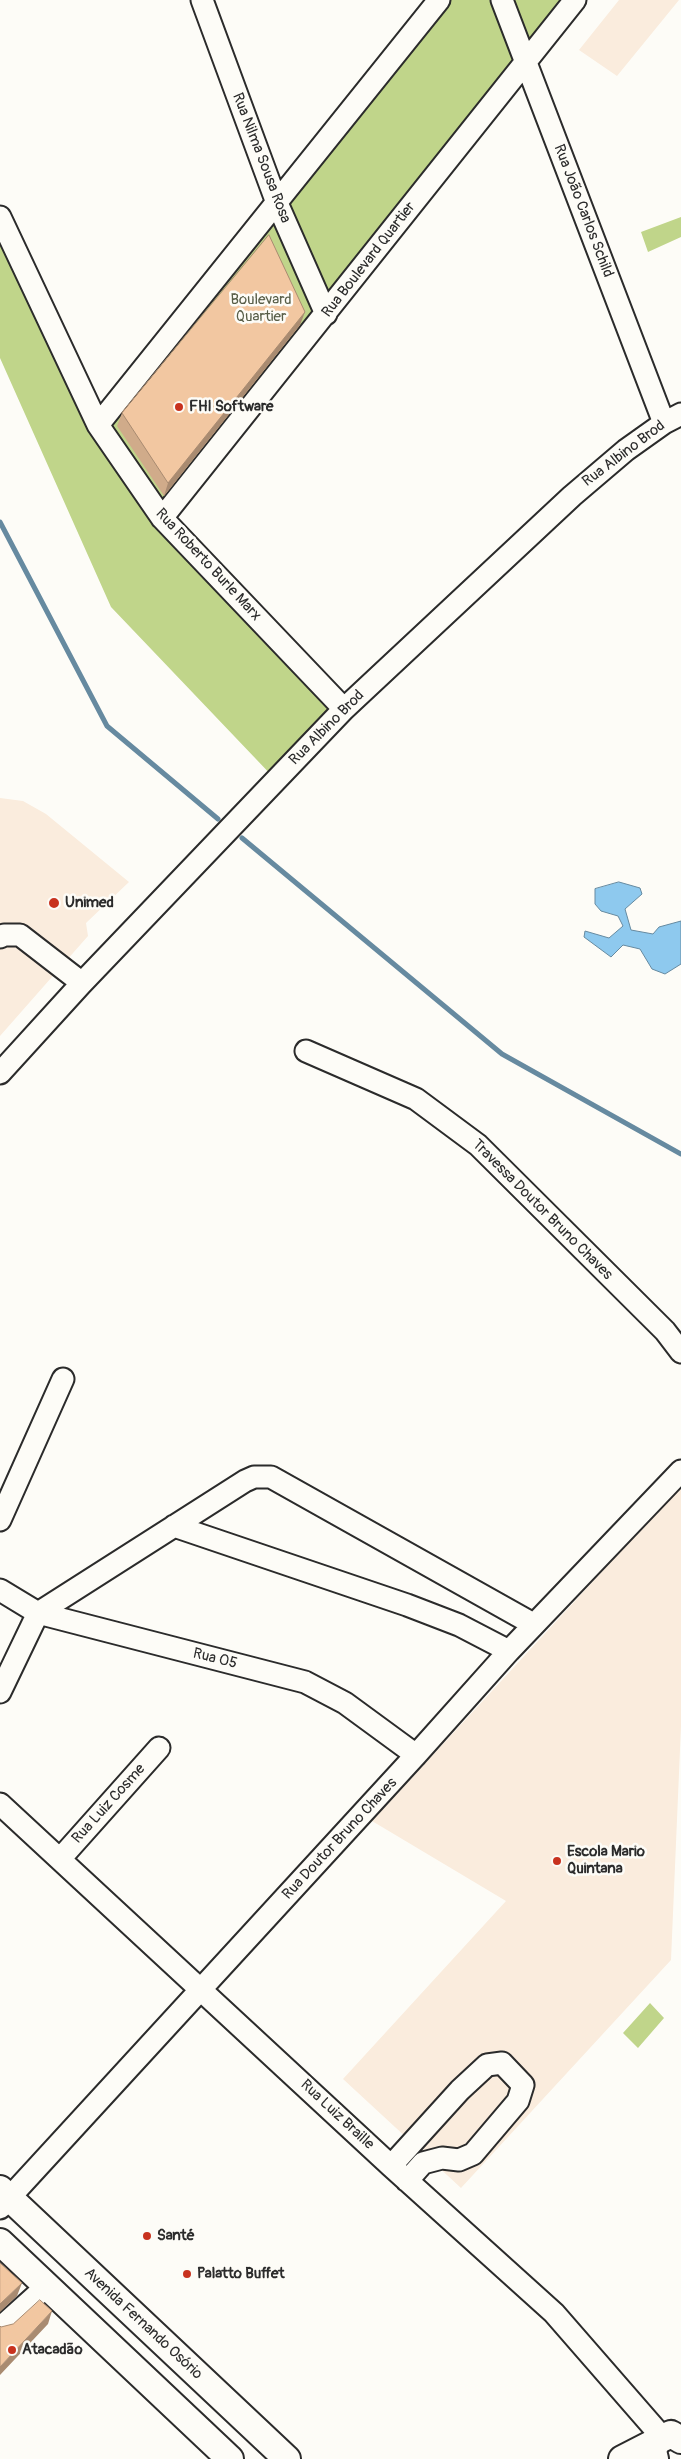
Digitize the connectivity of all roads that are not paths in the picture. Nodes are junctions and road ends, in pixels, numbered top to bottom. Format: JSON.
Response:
{"nodes":[{"id":1,"x":202,"y":0,"type":"edge"},
{"id":2,"x":438,"y":0,"type":"edge"},
{"id":3,"x":502,"y":0,"type":"edge"},
{"id":4,"x":575,"y":0,"type":"edge"},
{"id":5,"x":525,"y":62,"type":"junction"},
{"id":6,"x":277,"y":203,"type":"junction"},
{"id":7,"x":0,"y":217,"type":"edge"},
{"id":8,"x":326,"y":314,"type":"junction"},
{"id":9,"x":672,"y":418,"type":"edge"},
{"id":10,"x":98,"y":425,"type":"junction"},
{"id":11,"x":162,"y":518,"type":"junction"},
{"id":12,"x":344,"y":709,"type":"junction"},
{"id":13,"x":0,"y":937,"type":"edge"},
{"id":14,"x":82,"y":983,"type":"junction"},
{"id":15,"x":306,"y":1051,"type":"dead end"},
{"id":16,"x":0,"y":1073,"type":"edge"},
{"id":17,"x":681,"y":1352,"type":"edge"},
{"id":18,"x":64,"y":1379,"type":"dead end"},
{"id":19,"x":681,"y":1471,"type":"edge"},
{"id":20,"x":0,"y":1520,"type":"edge"},
{"id":21,"x":174,"y":1526,"type":"junction"},
{"id":22,"x":0,"y":1590,"type":"edge"},
{"id":23,"x":38,"y":1614,"type":"junction"},
{"id":24,"x":533,"y":1624,"type":"junction"},
{"id":25,"x":508,"y":1650,"type":"junction"},
{"id":26,"x":0,"y":1692,"type":"edge"},
{"id":27,"x":158,"y":1748,"type":"dead end"},
{"id":28,"x":416,"y":1755,"type":"junction"},
{"id":29,"x":0,"y":1804,"type":"edge"},
{"id":30,"x":60,"y":1859,"type":"junction"},
{"id":31,"x":202,"y":1989,"type":"junction"},
{"id":32,"x":391,"y":2166,"type":"junction"},
{"id":33,"x":407,"y":2181,"type":"junction"},
{"id":34,"x":3,"y":2198,"type":"edge"},
{"id":35,"x":0,"y":2242,"type":"edge"},
{"id":36,"x":48,"y":2285,"type":"junction"},
{"id":37,"x":0,"y":2328,"type":"edge"},
{"id":38,"x":668,"y":2440,"type":"edge"},
{"id":39,"x":230,"y":2459,"type":"edge"},
{"id":40,"x":287,"y":2459,"type":"edge"},
{"id":41,"x":622,"y":2459,"type":"edge"}],
"edges":[{"from":1,"to":6,"type":"street","name":"Rua Nilma Sousa Rosa"},
{"from":2,"to":6,"type":"street"},
{"from":3,"to":5,"type":"street","name":"Rua João Carlos Schild"},
{"from":4,"to":5,"type":"street","name":"Rua Boulevard Quartier"},
{"from":5,"to":8,"type":"street","name":"Rua Boulevard Quartier"},
{"from":5,"to":9,"type":"street","name":"Rua João Carlos Schild"},
{"from":6,"to":8,"type":"street","name":"Rua Nilma Sousa Rosa"},
{"from":6,"to":10,"type":"street"},
{"from":7,"to":10,"type":"street","name":"Rua Roberto Burle Marx"},
{"from":8,"to":11,"type":"street","name":"Rua Boulevard Quartier"},
{"from":9,"to":12,"type":"street","name":"Rua Albino Brod"},
{"from":10,"to":11,"type":"street","name":"Rua Roberto Burle Marx"},
{"from":11,"to":12,"type":"street","name":"Rua Roberto Burle Marx"},
{"from":12,"to":14,"type":"street","name":"Rua Albino Brod"},
{"from":13,"to":14,"type":"street"},
{"from":14,"to":16,"type":"street","name":"Rua Albino Brod"},
{"from":15,"to":17,"type":"street","name":"Travessa Doutor Bruno Chaves"},
{"from":18,"to":20,"type":"street"},
{"from":19,"to":24,"type":"street","name":"Rua Doutor Bruno Chaves"},
{"from":21,"to":23,"type":"street"},
{"from":21,"to":24,"type":"street"},
{"from":21,"to":25,"type":"street"},
{"from":22,"to":23,"type":"street","name":"Rua 05"},
{"from":23,"to":26,"type":"street"},
{"from":23,"to":28,"type":"street","name":"Rua 05"},
{"from":24,"to":25,"type":"street","name":"Rua Doutor Bruno Chaves"},
{"from":25,"to":28,"type":"street","name":"Rua Doutor Bruno Chaves"},
{"from":27,"to":30,"type":"street","name":"Rua Luiz Cosme"},
{"from":28,"to":31,"type":"street","name":"Rua Doutor Bruno Chaves"},
{"from":29,"to":30,"type":"street","name":"Rua Luiz Braille"},
{"from":30,"to":31,"type":"street","name":"Rua Luiz Braille"},
{"from":31,"to":32,"type":"street","name":"Rua Luiz Braille"},
{"from":31,"to":34,"type":"street","name":"Rua Doutor Bruno Chaves"},
{"from":32,"to":33,"type":"street","name":"Rua Luiz Braille"},
{"from":32,"to":33,"type":"street"},
{"from":33,"to":38,"type":"street","name":"Rua Luiz Braille"},
{"from":34,"to":40,"type":"main road","name":"Avenida Fernando Osório"},
{"from":35,"to":36,"type":"main road"},
{"from":36,"to":37,"type":"street"},
{"from":36,"to":39,"type":"main road"},
{"from":38,"to":41,"type":"main road"}]}
